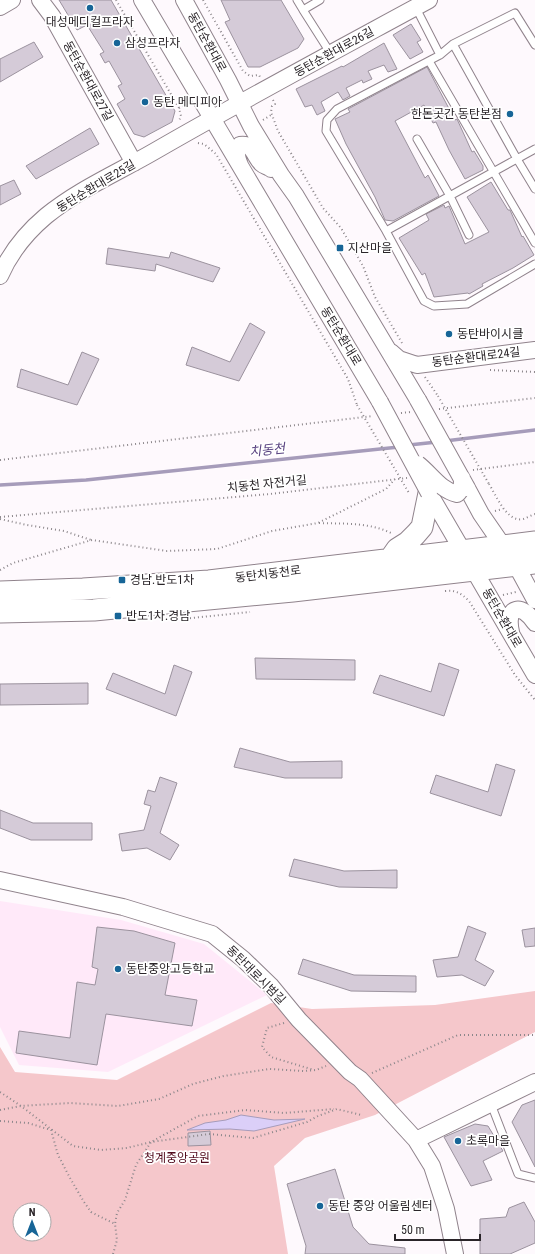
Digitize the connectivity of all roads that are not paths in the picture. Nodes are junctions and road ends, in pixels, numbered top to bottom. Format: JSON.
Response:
{"nodes":[{"id":1,"x":12,"y":0,"type":"edge"},
{"id":2,"x":40,"y":0,"type":"edge"},
{"id":3,"x":142,"y":0,"type":"edge"},
{"id":4,"x":184,"y":0,"type":"edge"},
{"id":5,"x":298,"y":0,"type":"edge"},
{"id":6,"x":320,"y":0,"type":"edge"},
{"id":7,"x":419,"y":2,"type":"edge"},
{"id":8,"x":0,"y":7,"type":"edge"},
{"id":9,"x":303,"y":10,"type":"junction"},
{"id":10,"x":453,"y":44,"type":"junction"},
{"id":11,"x":535,"y":45,"type":"edge"},
{"id":12,"x":331,"y":54,"type":"junction"},
{"id":13,"x":440,"y":55,"type":"junction"},
{"id":14,"x":429,"y":61,"type":"junction"},
{"id":15,"x":239,"y":104,"type":"junction"},
{"id":16,"x":212,"y":118,"type":"junction"},
{"id":17,"x":417,"y":139,"type":"dead end"},
{"id":18,"x":535,"y":149,"type":"edge"},
{"id":19,"x":517,"y":159,"type":"junction"},
{"id":20,"x":134,"y":163,"type":"junction"},
{"id":21,"x":494,"y":172,"type":"junction"},
{"id":22,"x":244,"y":175,"type":"junction"},
{"id":23,"x":281,"y":175,"type":"junction"},
{"id":24,"x":535,"y":189,"type":"edge"},
{"id":25,"x":450,"y":196,"type":"junction"},
{"id":26,"x":386,"y":231,"type":"junction"},
{"id":27,"x":469,"y":235,"type":"dead end"},
{"id":28,"x":535,"y":243,"type":"edge"},
{"id":29,"x":535,"y":264,"type":"edge"},
{"id":30,"x":0,"y":276,"type":"edge"},
{"id":31,"x":535,"y":350,"type":"edge"},
{"id":32,"x":389,"y":351,"type":"junction"},
{"id":33,"x":417,"y":365,"type":"junction"},
{"id":34,"x":415,"y":400,"type":"junction"},
{"id":35,"x":409,"y":457,"type":"junction"},
{"id":36,"x":467,"y":479,"type":"junction"},
{"id":37,"x":419,"y":493,"type":"junction"},
{"id":38,"x":535,"y":542,"type":"edge"},
{"id":39,"x":503,"y":546,"type":"junction"},
{"id":40,"x":462,"y":551,"type":"junction"},
{"id":41,"x":390,"y":559,"type":"junction"},
{"id":42,"x":526,"y":564,"type":"edge"},
{"id":43,"x":474,"y":570,"type":"junction"},
{"id":44,"x":0,"y":592,"type":"edge"},
{"id":45,"x":532,"y":594,"type":"edge"},
{"id":46,"x":0,"y":612,"type":"edge"},
{"id":47,"x":535,"y":623,"type":"edge"},
{"id":48,"x":511,"y":634,"type":"junction"},
{"id":49,"x":535,"y":675,"type":"edge"},
{"id":50,"x":0,"y":880,"type":"edge"},
{"id":51,"x":535,"y":1082,"type":"edge"},
{"id":52,"x":491,"y":1104,"type":"junction"},
{"id":53,"x":416,"y":1140,"type":"junction"},
{"id":54,"x":535,"y":1178,"type":"edge"},
{"id":55,"x":455,"y":1254,"type":"edge"}],
"edges":[{"from":1,"to":8,"type":"street"},
{"from":2,"to":20,"type":"street","name":"동탄순환대로27길"},
{"from":3,"to":16,"type":"street","name":"동탄순환대로"},
{"from":4,"to":15,"type":"street","name":"동탄순환대로"},
{"from":5,"to":9,"type":"lane"},
{"from":6,"to":9,"type":"lane"},
{"from":7,"to":12,"type":"street","name":"동탄순환대로26길"},
{"from":7,"to":13,"type":"lane"},
{"from":9,"to":12,"type":"lane"},
{"from":10,"to":11,"type":"lane"},
{"from":10,"to":13,"type":"lane"},
{"from":10,"to":19,"type":"lane"},
{"from":12,"to":15,"type":"street","name":"동탄순환대로26길"},
{"from":13,"to":14,"type":"lane"},
{"from":14,"to":21,"type":"lane"},
{"from":14,"to":26,"type":"lane"},
{"from":15,"to":16,"type":"street","name":"동탄순환대로26길"},
{"from":15,"to":23,"type":"street","name":"동탄순환대로"},
{"from":16,"to":20,"type":"street","name":"동탄순환대로25길"},
{"from":16,"to":22,"type":"street","name":"동탄순환대로"},
{"from":17,"to":25,"type":"lane"},
{"from":18,"to":19,"type":"lane"},
{"from":19,"to":21,"type":"lane"},
{"from":19,"to":24,"type":"lane"},
{"from":20,"to":30,"type":"street","name":"동탄순환대로25길"},
{"from":21,"to":25,"type":"lane"},
{"from":21,"to":28,"type":"lane"},
{"from":22,"to":23,"type":"street"},
{"from":22,"to":35,"type":"street","name":"동탄순환대로","bridge":true},
{"from":23,"to":32,"type":"street","name":"동탄순환대로"},
{"from":25,"to":26,"type":"lane"},
{"from":25,"to":27,"type":"lane"},
{"from":26,"to":29,"type":"lane"},
{"from":31,"to":33,"type":"street","name":"동탄순환대로24길"},
{"from":32,"to":33,"type":"street"},
{"from":32,"to":34,"type":"street","name":"동탄순환대로"},
{"from":33,"to":34,"type":"street"},
{"from":34,"to":36,"type":"street","name":"동탄순환대로","bridge":true},
{"from":35,"to":36,"type":"street","bridge":true},
{"from":35,"to":37,"type":"street","name":"동탄순환대로","bridge":true},
{"from":36,"to":39,"type":"street","name":"동탄순환대로"},
{"from":37,"to":40,"type":"street","name":"동탄순환대로"},
{"from":37,"to":41,"type":"main road"},
{"from":38,"to":39,"type":"main road","name":"동탄치동천로"},
{"from":39,"to":40,"type":"main road","name":"동탄치동천로"},
{"from":39,"to":42,"type":"street","name":"동탄순환대로"},
{"from":40,"to":41,"type":"main road","name":"동탄치동천로"},
{"from":40,"to":43,"type":"street","name":"동탄순환대로"},
{"from":41,"to":44,"type":"main road","name":"동탄치동천로"},
{"from":42,"to":43,"type":"main road","name":"동탄치동천로"},
{"from":42,"to":45,"type":"street","name":"동탄순환대로"},
{"from":43,"to":46,"type":"main road","name":"동탄치동천로"},
{"from":43,"to":48,"type":"street","name":"동탄순환대로"},
{"from":47,"to":48,"type":"street"},
{"from":48,"to":49,"type":"street","name":"동탄순환대로"},
{"from":50,"to":53,"type":"street","name":"동탄대로시범길"},
{"from":51,"to":52,"type":"street"},
{"from":52,"to":53,"type":"street"},
{"from":52,"to":54,"type":"lane"},
{"from":53,"to":55,"type":"street","name":"동탄대로시범길"}]}
